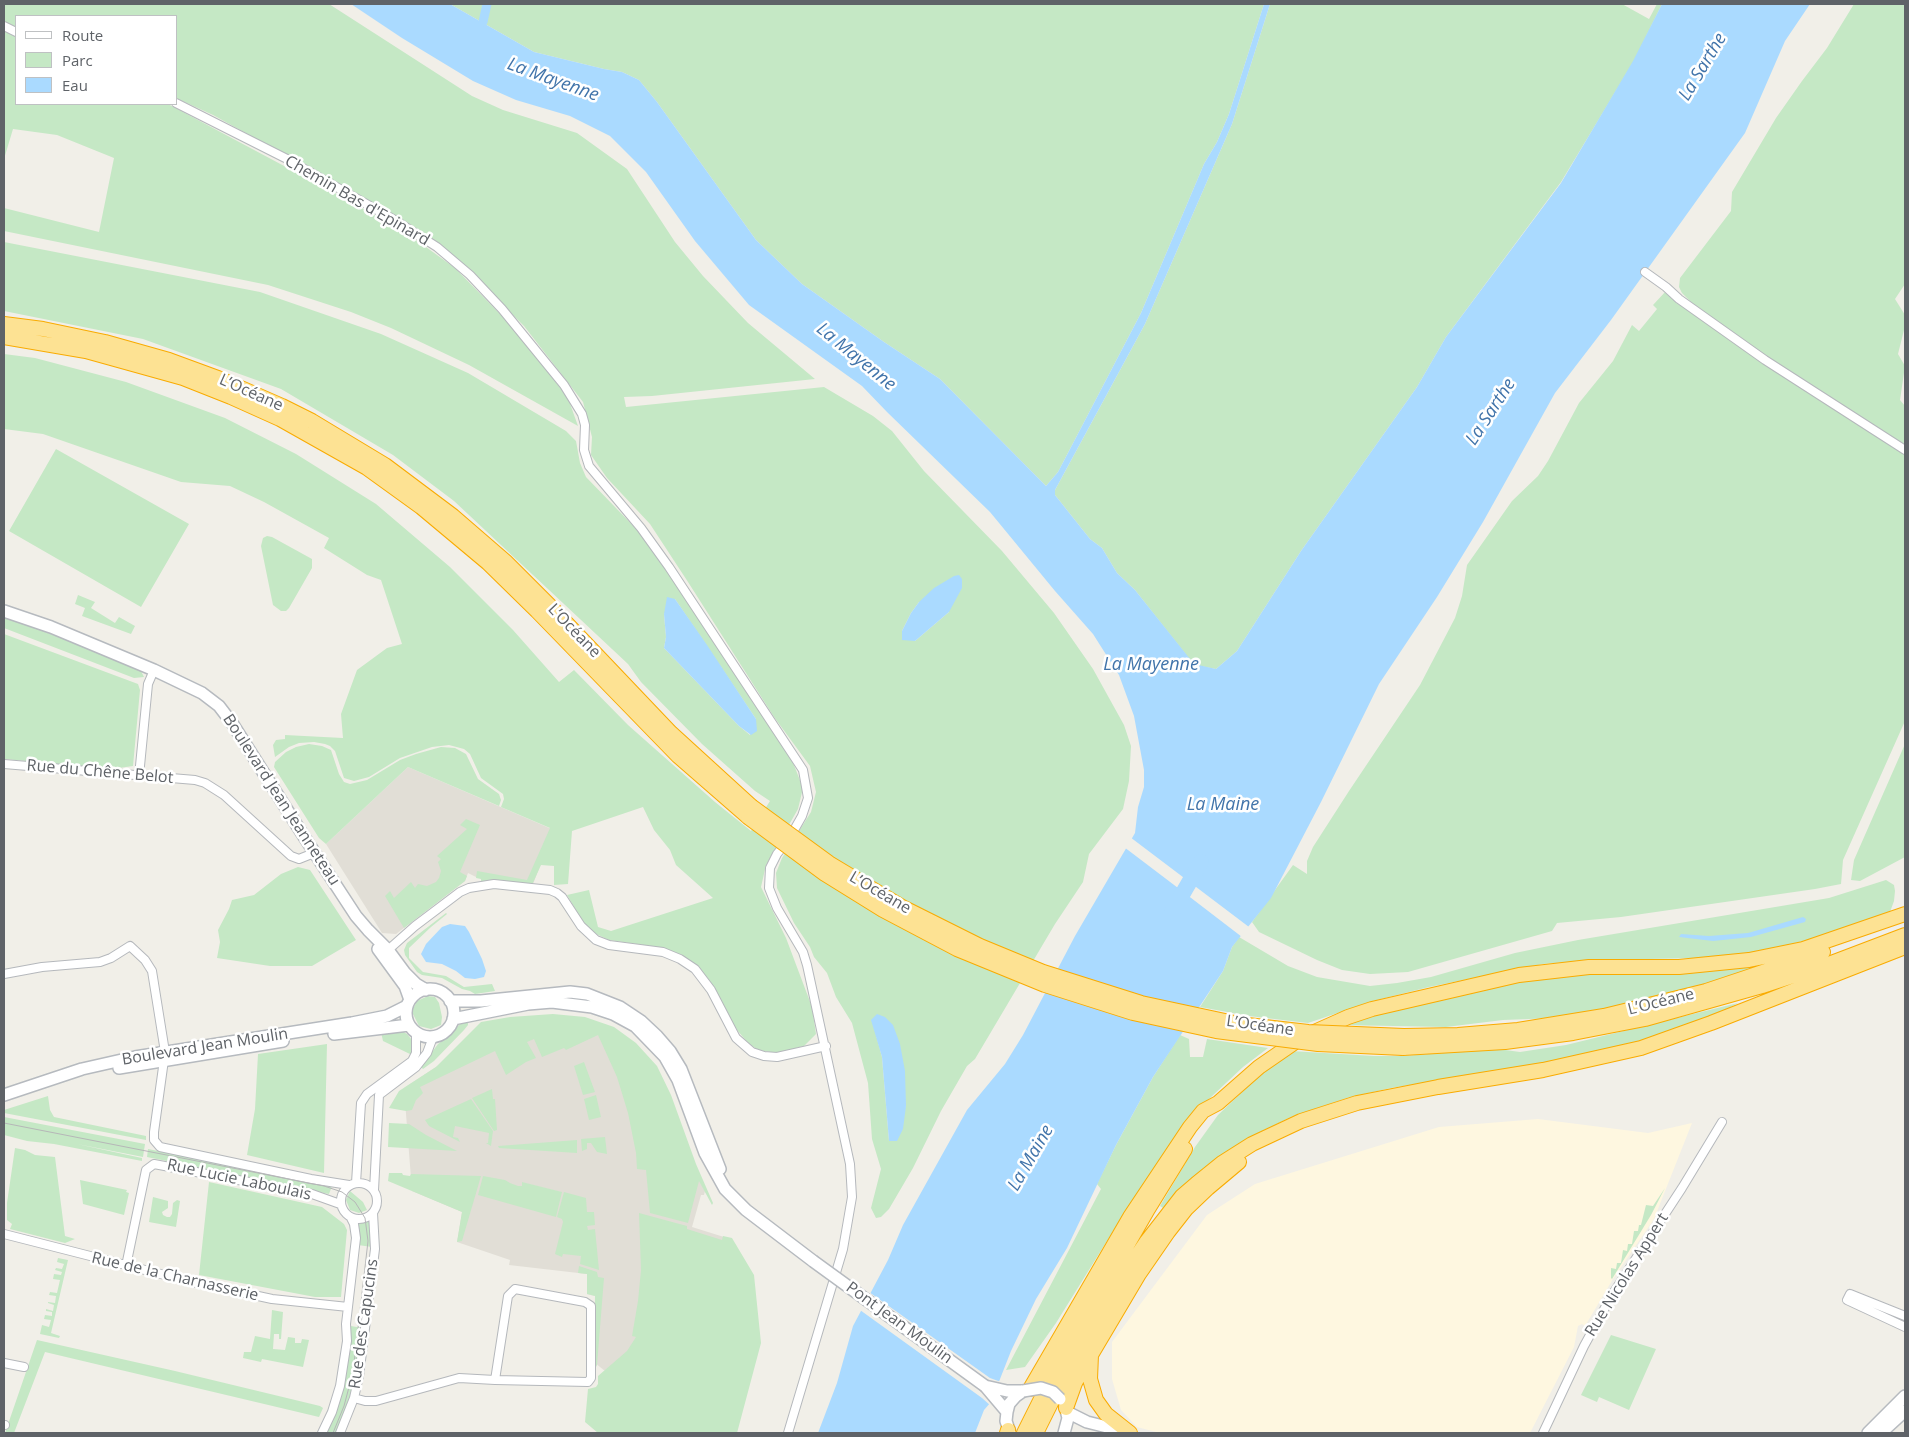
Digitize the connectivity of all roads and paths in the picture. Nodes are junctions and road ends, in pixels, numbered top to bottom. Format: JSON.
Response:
{"nodes":[{"id":1,"x":178,"y":104,"type":"edge"},
{"id":2,"x":1646,"y":272,"type":"dead end"},
{"id":3,"x":4,"y":324,"type":"edge"},
{"id":4,"x":4,"y":336,"type":"edge"},
{"id":5,"x":1905,"y":450,"type":"edge"},
{"id":6,"x":4,"y":611,"type":"edge"},
{"id":7,"x":154,"y":670,"type":"junction"},
{"id":8,"x":4,"y":764,"type":"edge"},
{"id":9,"x":139,"y":776,"type":"junction"},
{"id":10,"x":749,"y":812,"type":"junction"},
{"id":11,"x":314,"y":853,"type":"junction"},
{"id":12,"x":1900,"y":920,"type":"edge"},
{"id":13,"x":368,"y":930,"type":"junction"},
{"id":14,"x":1858,"y":935,"type":"junction"},
{"id":15,"x":1905,"y":935,"type":"edge"},
{"id":16,"x":1905,"y":947,"type":"edge"},
{"id":17,"x":388,"y":950,"type":"junction"},
{"id":18,"x":4,"y":974,"type":"edge"},
{"id":19,"x":426,"y":990,"type":"junction"},
{"id":20,"x":450,"y":1001,"type":"junction"},
{"id":21,"x":408,"y":1003,"type":"junction"},
{"id":22,"x":453,"y":1019,"type":"junction"},
{"id":23,"x":412,"y":1029,"type":"junction"},
{"id":24,"x":433,"y":1037,"type":"junction"},
{"id":25,"x":1404,"y":1042,"type":"junction"},
{"id":26,"x":826,"y":1046,"type":"junction"},
{"id":27,"x":165,"y":1056,"type":"junction"},
{"id":28,"x":4,"y":1095,"type":"edge"},
{"id":29,"x":4,"y":1101,"type":"edge"},
{"id":30,"x":1218,"y":1103,"type":"junction"},
{"id":31,"x":1722,"y":1122,"type":"dead end"},
{"id":32,"x":1286,"y":1128,"type":"junction"},
{"id":33,"x":353,"y":1184,"type":"junction"},
{"id":34,"x":374,"y":1190,"type":"junction"},
{"id":35,"x":736,"y":1200,"type":"junction"},
{"id":36,"x":340,"y":1204,"type":"junction"},
{"id":37,"x":373,"y":1212,"type":"junction"},
{"id":38,"x":351,"y":1218,"type":"junction"},
{"id":39,"x":4,"y":1234,"type":"edge"},
{"id":40,"x":126,"y":1266,"type":"junction"},
{"id":41,"x":348,"y":1307,"type":"junction"},
{"id":42,"x":1884,"y":1308,"type":"junction"},
{"id":43,"x":1881,"y":1316,"type":"junction"},
{"id":44,"x":1905,"y":1316,"type":"edge"},
{"id":45,"x":1905,"y":1327,"type":"edge"},
{"id":46,"x":1090,"y":1354,"type":"junction"},
{"id":47,"x":4,"y":1362,"type":"edge"},
{"id":48,"x":24,"y":1367,"type":"dead end"},
{"id":49,"x":495,"y":1380,"type":"junction"},
{"id":50,"x":985,"y":1386,"type":"junction"},
{"id":51,"x":1026,"y":1390,"type":"junction"},
{"id":52,"x":1905,"y":1396,"type":"edge"},
{"id":53,"x":354,"y":1398,"type":"junction"},
{"id":54,"x":1064,"y":1406,"type":"junction"},
{"id":55,"x":1004,"y":1409,"type":"junction"},
{"id":56,"x":1905,"y":1411,"type":"edge"},
{"id":57,"x":1008,"y":1432,"type":"edge"},
{"id":58,"x":1874,"y":1432,"type":"edge"},
{"id":59,"x":322,"y":1433,"type":"edge"},
{"id":60,"x":340,"y":1433,"type":"edge"},
{"id":61,"x":788,"y":1433,"type":"edge"},
{"id":62,"x":1024,"y":1433,"type":"edge"},
{"id":63,"x":1036,"y":1433,"type":"edge"},
{"id":64,"x":1064,"y":1433,"type":"edge"},
{"id":65,"x":1131,"y":1433,"type":"edge"},
{"id":66,"x":1543,"y":1433,"type":"edge"}],
"edges":[{"from":1,"to":26,"type":"street","name":"Chemin Bas d'Epinard"},
{"from":2,"to":5,"type":"street"},
{"from":3,"to":10,"type":"highway","name":"L’Océane"},
{"from":4,"to":10,"type":"highway","name":"L’Océane"},
{"from":6,"to":7,"type":"main road","name":"Boulevard Jean Jeanneteau"},
{"from":7,"to":9,"type":"street"},
{"from":7,"to":11,"type":"main road","name":"Boulevard Jean Jeanneteau"},
{"from":8,"to":9,"type":"street","name":"Rue du Chêne Belot"},
{"from":9,"to":11,"type":"street","name":"Rue du Chêne Belot"},
{"from":10,"to":25,"type":"highway","name":"L’Océane","bridge":true},
{"from":11,"to":13,"type":"main road","name":"Boulevard Jean Jeanneteau"},
{"from":12,"to":14,"type":"highway"},
{"from":13,"to":17,"type":"main road","name":"Boulevard Jean Jeanneteau"},
{"from":13,"to":21,"type":"main road","name":"Boulevard Jean Jeanneteau"},
{"from":14,"to":25,"type":"highway","name":"L’Océane"},
{"from":14,"to":30,"type":"highway"},
{"from":15,"to":25,"type":"highway","name":"L’Océane"},
{"from":16,"to":32,"type":"highway"},
{"from":17,"to":19,"type":"main road","name":"Boulevard Jean Jeanneteau"},
{"from":17,"to":26,"type":"street"},
{"from":18,"to":27,"type":"street"},
{"from":19,"to":20,"type":"main road"},
{"from":19,"to":21,"type":"main road"},
{"from":20,"to":22,"type":"main road"},
{"from":20,"to":35,"type":"main road"},
{"from":21,"to":23,"type":"main road"},
{"from":21,"to":27,"type":"main road","name":"Boulevard Jean Moulin"},
{"from":22,"to":24,"type":"main road"},
{"from":22,"to":35,"type":"main road"},
{"from":23,"to":24,"type":"main road"},
{"from":23,"to":27,"type":"main road","name":"Boulevard Jean Moulin"},
{"from":23,"to":33,"type":"street"},
{"from":24,"to":34,"type":"street","name":"Rue des Capucins"},
{"from":26,"to":61,"type":"street"},
{"from":27,"to":28,"type":"main road","name":"Boulevard Jean Moulin"},
{"from":27,"to":29,"type":"main road","name":"Boulevard Jean Moulin"},
{"from":27,"to":33,"type":"street"},
{"from":30,"to":51,"type":"highway"},
{"from":30,"to":62,"type":"highway"},
{"from":31,"to":66,"type":"street","name":"Rue Nicolas Appert"},
{"from":32,"to":46,"type":"highway"},
{"from":32,"to":63,"type":"highway"},
{"from":33,"to":34,"type":"street"},
{"from":33,"to":36,"type":"street"},
{"from":34,"to":37,"type":"street","name":"Rue des Capucins"},
{"from":35,"to":50,"type":"main road","name":"Pont Jean Moulin","bridge":true},
{"from":36,"to":38,"type":"street","name":"Rue des Capucins"},
{"from":36,"to":40,"type":"street","name":"Rue Lucie Laboulais"},
{"from":37,"to":38,"type":"street"},
{"from":37,"to":53,"type":"street","name":"Rue des Capucins"},
{"from":38,"to":41,"type":"street","name":"Rue des Capucins"},
{"from":39,"to":40,"type":"street","name":"Rue de la Charnasserie"},
{"from":40,"to":41,"type":"street","name":"Rue de la Charnasserie"},
{"from":41,"to":59,"type":"street","name":"Rue des Capucins"},
{"from":42,"to":43,"type":"street"},
{"from":42,"to":43,"type":"street"},
{"from":42,"to":44,"type":"street"},
{"from":43,"to":45,"type":"street"},
{"from":46,"to":54,"type":"highway"},
{"from":46,"to":65,"type":"highway"},
{"from":47,"to":48,"type":"street"},
{"from":49,"to":49,"type":"street"},
{"from":49,"to":53,"type":"street"},
{"from":50,"to":51,"type":"main road","name":"Pont Jean Moulin"},
{"from":50,"to":55,"type":"main road","name":"Pont Jean Moulin"},
{"from":51,"to":54,"type":"main road","bridge":true},
{"from":51,"to":55,"type":"main road"},
{"from":52,"to":58,"type":"main road"},
{"from":53,"to":60,"type":"street","name":"Rue des Capucins"},
{"from":54,"to":64,"type":"main road"},
{"from":54,"to":65,"type":"main road"},
{"from":55,"to":57,"type":"main road"},
{"from":56,"to":58,"type":"main road"}]}
